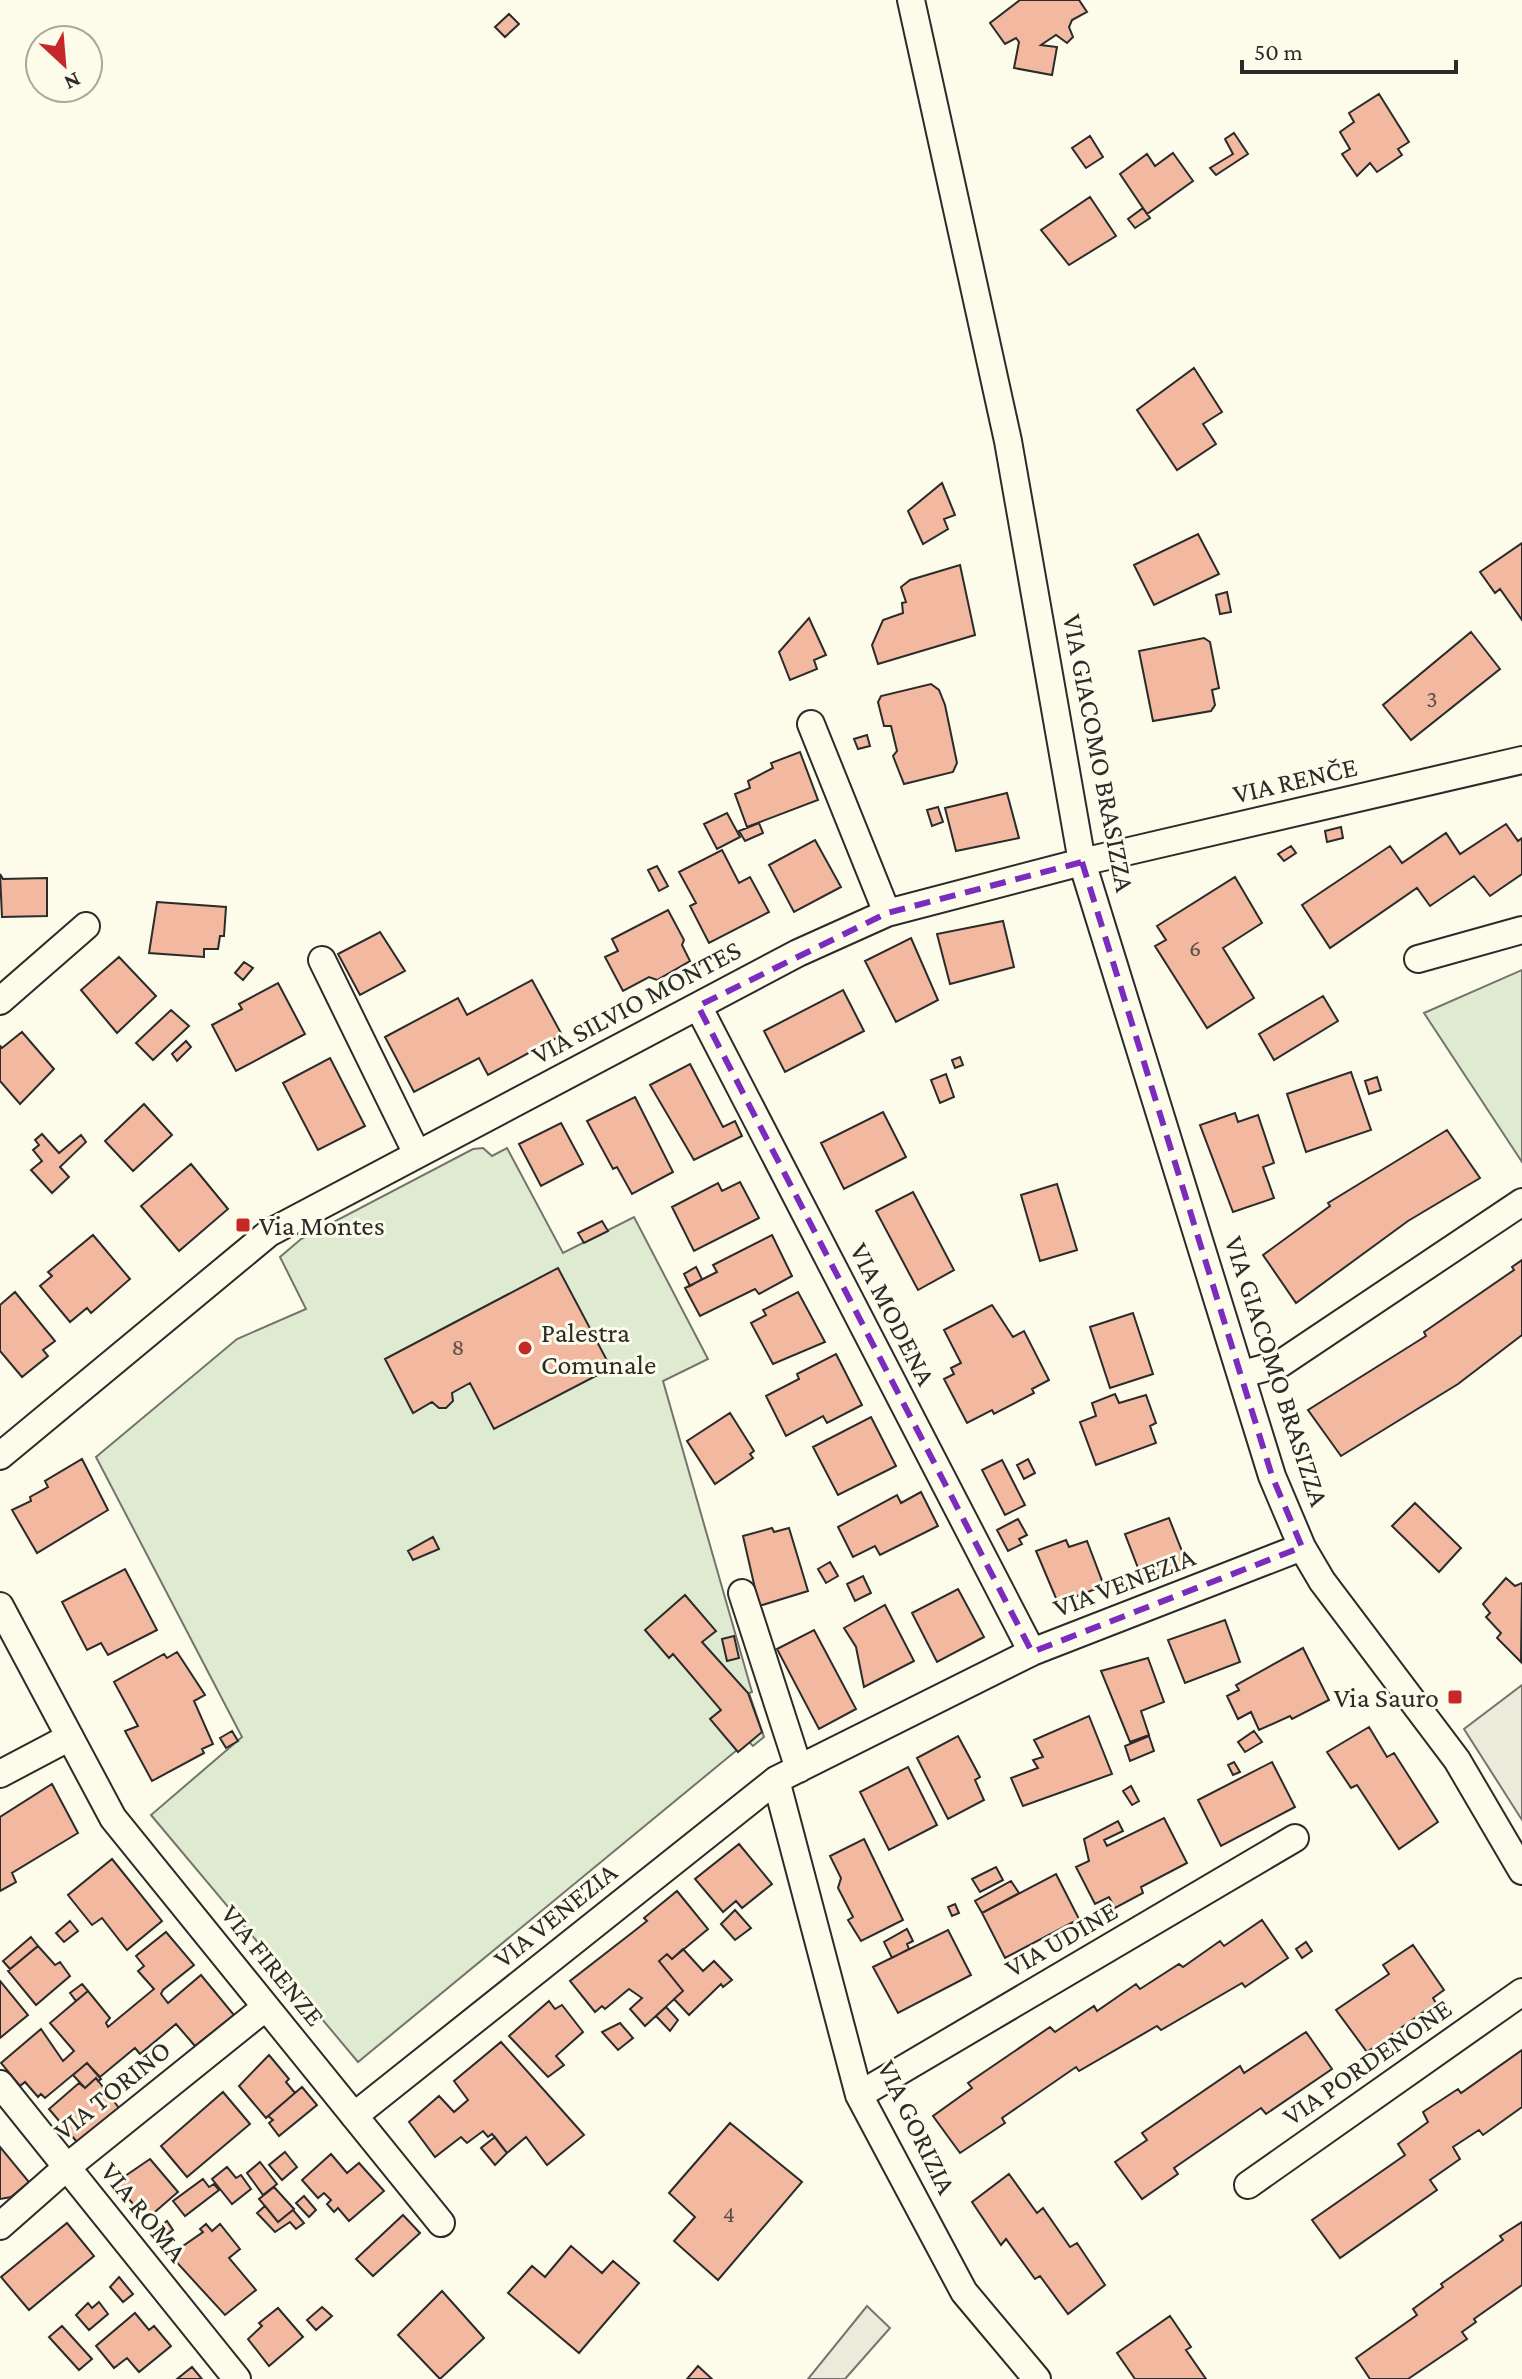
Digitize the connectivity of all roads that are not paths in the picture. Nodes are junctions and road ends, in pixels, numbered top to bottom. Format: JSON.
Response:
{"nodes":[{"id":1,"x":911,"y":0,"type":"edge"},
{"id":2,"x":811,"y":724,"type":"dead end"},
{"id":3,"x":1522,"y":760,"type":"edge"},
{"id":4,"x":1082,"y":862,"type":"junction"},
{"id":5,"x":887,"y":913,"type":"junction"},
{"id":6,"x":86,"y":926,"type":"dead end"},
{"id":7,"x":1522,"y":930,"type":"edge"},
{"id":8,"x":1418,"y":959,"type":"dead end"},
{"id":9,"x":322,"y":960,"type":"dead end"},
{"id":10,"x":0,"y":1001,"type":"edge"},
{"id":11,"x":698,"y":1006,"type":"junction"},
{"id":12,"x":417,"y":1154,"type":"junction"},
{"id":13,"x":1522,"y":1202,"type":"edge"},
{"id":14,"x":1242,"y":1374,"type":"junction"},
{"id":15,"x":0,"y":1456,"type":"edge"},
{"id":16,"x":1302,"y":1547,"type":"junction"},
{"id":17,"x":742,"y":1593,"type":"dead end"},
{"id":18,"x":0,"y":1606,"type":"edge"},
{"id":19,"x":1032,"y":1652,"type":"junction"},
{"id":20,"x":70,"y":1737,"type":"junction"},
{"id":21,"x":0,"y":1774,"type":"edge"},
{"id":22,"x":788,"y":1774,"type":"junction"},
{"id":23,"x":1295,"y":1838,"type":"dead end"},
{"id":24,"x":1522,"y":1871,"type":"edge"},
{"id":25,"x":1522,"y":1992,"type":"edge"},
{"id":26,"x":266,"y":2007,"type":"junction"},
{"id":27,"x":0,"y":2084,"type":"edge"},
{"id":28,"x":859,"y":2095,"type":"junction"},
{"id":29,"x":354,"y":2116,"type":"junction"},
{"id":30,"x":67,"y":2167,"type":"junction"},
{"id":31,"x":1248,"y":2185,"type":"dead end"},
{"id":32,"x":441,"y":2223,"type":"dead end"},
{"id":33,"x":0,"y":2226,"type":"edge"},
{"id":34,"x":237,"y":2379,"type":"edge"},
{"id":35,"x":1037,"y":2379,"type":"edge"}],
"edges":[{"from":1,"to":4,"type":"street","name":"VIA GIACOMO BRASIZZA"},
{"from":2,"to":5,"type":"street"},
{"from":3,"to":4,"type":"street","name":"VIA RENČE"},
{"from":4,"to":5,"type":"street","name":"VIA SILVIO MONTES"},
{"from":4,"to":14,"type":"street","name":"VIA GIACOMO BRASIZZA"},
{"from":5,"to":11,"type":"street","name":"VIA SILVIO MONTES"},
{"from":6,"to":10,"type":"street"},
{"from":7,"to":8,"type":"street"},
{"from":9,"to":12,"type":"street"},
{"from":11,"to":12,"type":"street","name":"VIA SILVIO MONTES"},
{"from":11,"to":19,"type":"street","name":"VIA MODENA"},
{"from":12,"to":15,"type":"street","name":"VIA SILVIO MONTES"},
{"from":13,"to":14,"type":"street"},
{"from":14,"to":16,"type":"street","name":"VIA GIACOMO BRASIZZA"},
{"from":16,"to":19,"type":"street","name":"VIA VENEZIA"},
{"from":16,"to":24,"type":"street","name":"VIA GIACOMO BRASIZZA"},
{"from":17,"to":22,"type":"street"},
{"from":18,"to":20,"type":"street","name":"VIA FIRENZE"},
{"from":19,"to":22,"type":"street","name":"VIA VENEZIA"},
{"from":20,"to":21,"type":"street"},
{"from":20,"to":26,"type":"street","name":"VIA FIRENZE"},
{"from":22,"to":28,"type":"street","name":"VIA GORIZIA"},
{"from":22,"to":29,"type":"street","name":"VIA VENEZIA"},
{"from":23,"to":28,"type":"street","name":"VIA UDINE"},
{"from":25,"to":31,"type":"street","name":"VIA PORDENONE"},
{"from":26,"to":29,"type":"street","name":"VIA FIRENZE"},
{"from":26,"to":30,"type":"street","name":"VIA TORINO"},
{"from":27,"to":30,"type":"street","name":"VIA ROMA"},
{"from":28,"to":35,"type":"street","name":"VIA GORIZIA"},
{"from":29,"to":32,"type":"street","name":"VIA FIRENZE"},
{"from":30,"to":33,"type":"street","name":"VIA TORINO"},
{"from":30,"to":34,"type":"street","name":"VIA ROMA"}]}
